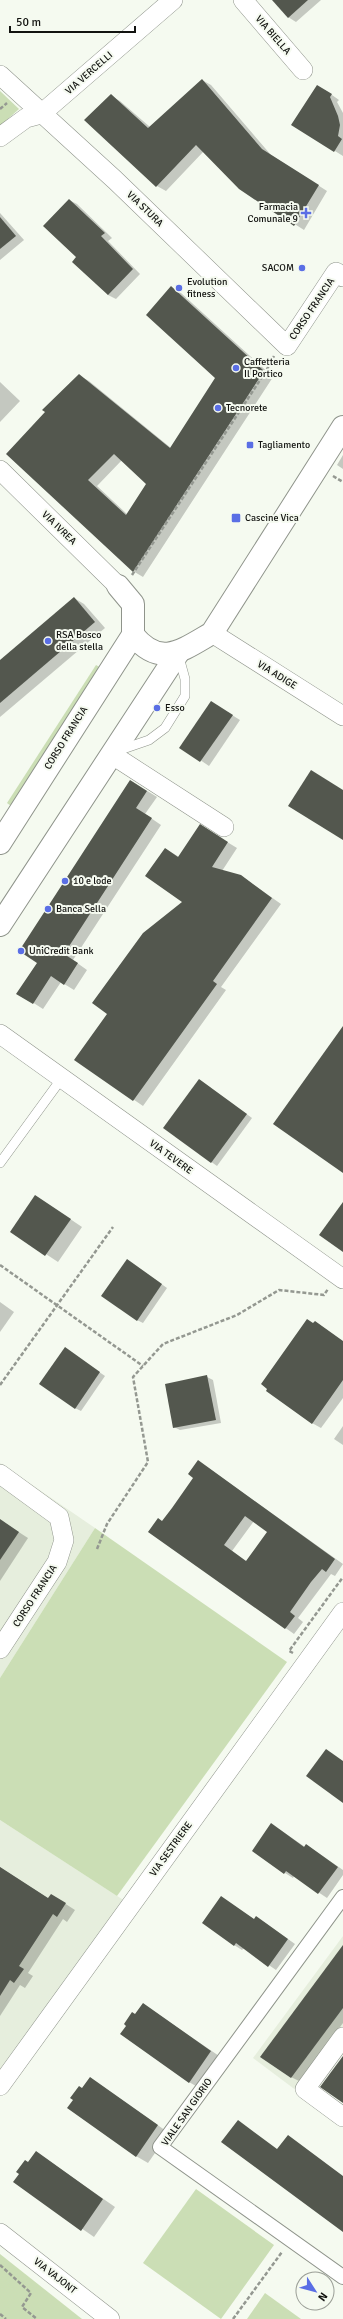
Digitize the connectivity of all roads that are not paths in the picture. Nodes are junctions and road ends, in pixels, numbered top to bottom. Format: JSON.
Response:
{"nodes":[{"id":1,"x":173,"y":0,"type":"edge"},
{"id":2,"x":243,"y":0,"type":"edge"},
{"id":3,"x":302,"y":70,"type":"dead end"},
{"id":4,"x":0,"y":75,"type":"edge"},
{"id":5,"x":41,"y":114,"type":"junction"},
{"id":6,"x":0,"y":138,"type":"edge"},
{"id":7,"x":340,"y":275,"type":"edge"},
{"id":8,"x":284,"y":344,"type":"joint"},
{"id":9,"x":343,"y":427,"type":"edge"},
{"id":10,"x":0,"y":470,"type":"edge"},
{"id":11,"x":118,"y":586,"type":"joint"},
{"id":12,"x":212,"y":633,"type":"junction"},
{"id":13,"x":133,"y":635,"type":"junction"},
{"id":14,"x":178,"y":653,"type":"junction"},
{"id":15,"x":343,"y":716,"type":"edge"},
{"id":16,"x":111,"y":754,"type":"junction"},
{"id":17,"x":224,"y":827,"type":"dead end"},
{"id":18,"x":2,"y":833,"type":"edge"},
{"id":19,"x":0,"y":925,"type":"edge"},
{"id":20,"x":0,"y":1034,"type":"edge"},
{"id":21,"x":62,"y":1078,"type":"junction"},
{"id":22,"x":0,"y":1163,"type":"edge"},
{"id":23,"x":341,"y":1278,"type":"edge"},
{"id":24,"x":0,"y":1474,"type":"edge"},
{"id":25,"x":343,"y":1612,"type":"edge"},
{"id":26,"x":0,"y":1650,"type":"edge"},
{"id":27,"x":343,"y":1897,"type":"edge"},
{"id":28,"x":343,"y":2036,"type":"edge"},
{"id":29,"x":0,"y":2086,"type":"edge"},
{"id":30,"x":343,"y":2117,"type":"edge"},
{"id":31,"x":0,"y":2233,"type":"edge"},
{"id":32,"x":343,"y":2277,"type":"edge"},
{"id":33,"x":110,"y":2319,"type":"edge"}],
"edges":[{"from":1,"to":5,"type":"street","name":"VIA VERCELLI"},
{"from":2,"to":3,"type":"street","name":"VIA BIELLA"},
{"from":4,"to":5,"type":"street","name":"VIA STURA"},
{"from":5,"to":6,"type":"street","name":"VIA VERCELLI"},
{"from":5,"to":8,"type":"street","name":"VIA STURA"},
{"from":7,"to":8,"type":"street","name":"CORSO FRANCIA"},
{"from":9,"to":12,"type":"main road"},
{"from":10,"to":11,"type":"street","name":"VIA IVREA"},
{"from":11,"to":13,"type":"main road"},
{"from":12,"to":14,"type":"main road"},
{"from":12,"to":15,"type":"street","name":"VIA ADIGE"},
{"from":13,"to":14,"type":"main road"},
{"from":13,"to":18,"type":"main road","name":"CORSO FRANCIA"},
{"from":14,"to":16,"type":"main road"},
{"from":14,"to":16,"type":"lane"},
{"from":16,"to":17,"type":"street"},
{"from":16,"to":19,"type":"main road"},
{"from":20,"to":21,"type":"street","name":"VIA TEVERE"},
{"from":21,"to":22,"type":"lane"},
{"from":21,"to":23,"type":"street","name":"VIA TEVERE"},
{"from":24,"to":26,"type":"street","name":"CORSO FRANCIA"},
{"from":25,"to":29,"type":"street","name":"VIA SESTRIERE"},
{"from":27,"to":32,"type":"street","name":"VIALE SAN GIORIO"},
{"from":28,"to":30,"type":"street"},
{"from":31,"to":33,"type":"street","name":"VIA VAJONT"}]}
